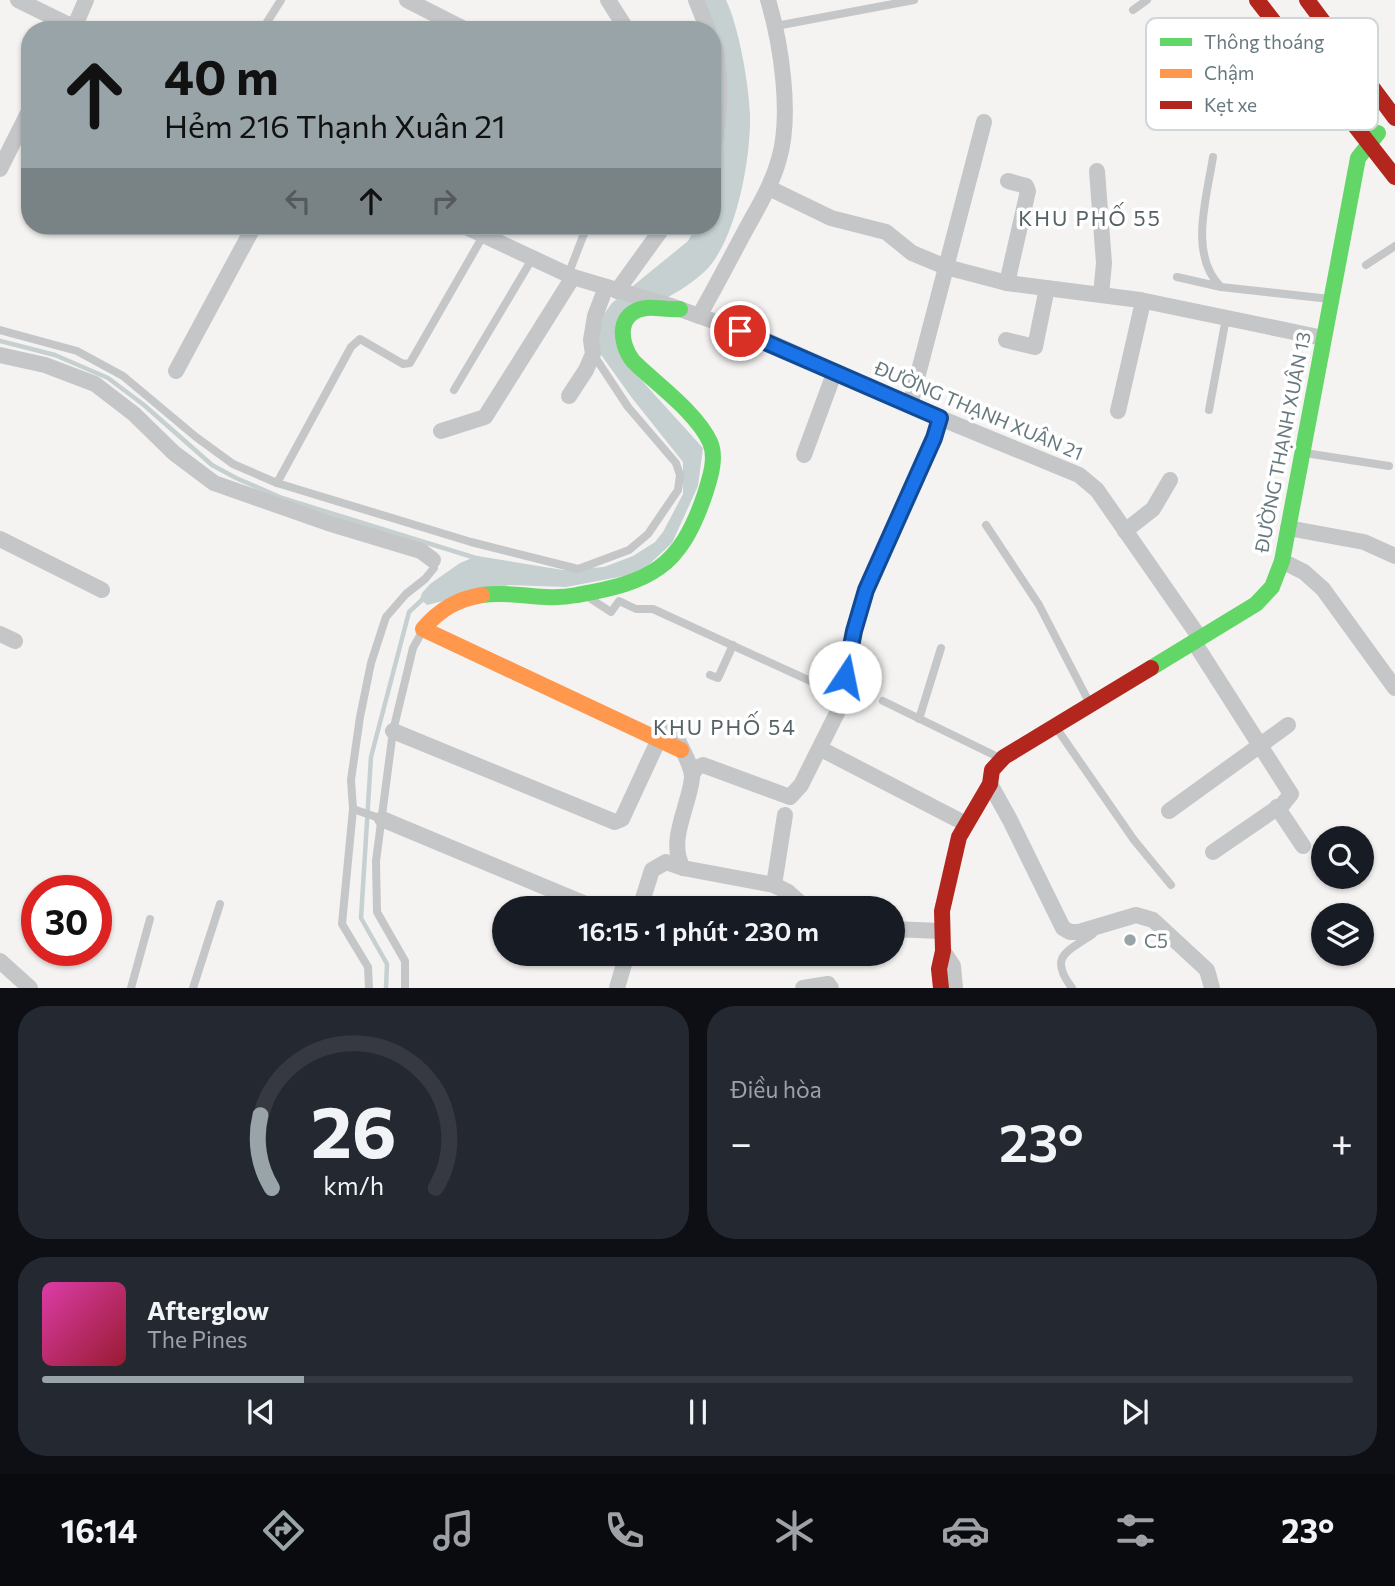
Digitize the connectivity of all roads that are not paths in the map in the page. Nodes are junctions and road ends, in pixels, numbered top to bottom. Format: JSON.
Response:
{"nodes":[{"id":1,"x":18,"y":0,"type":"edge"},
{"id":2,"x":86,"y":0,"type":"edge"},
{"id":3,"x":281,"y":0,"type":"edge"},
{"id":4,"x":407,"y":0,"type":"edge"},
{"id":5,"x":608,"y":0,"type":"edge"},
{"id":6,"x":696,"y":0,"type":"edge"},
{"id":7,"x":768,"y":0,"type":"edge"},
{"id":8,"x":914,"y":0,"type":"edge"},
{"id":9,"x":1147,"y":0,"type":"edge"},
{"id":10,"x":1257,"y":0,"type":"edge"},
{"id":11,"x":1315,"y":3,"type":"edge"},
{"id":12,"x":1133,"y":10,"type":"dead end"},
{"id":13,"x":1272,"y":18,"type":"edge"},
{"id":14,"x":1325,"y":18,"type":"edge"},
{"id":15,"x":59,"y":21,"type":"edge"},
{"id":16,"x":78,"y":21,"type":"edge"},
{"id":17,"x":268,"y":21,"type":"edge"},
{"id":18,"x":448,"y":21,"type":"edge"},
{"id":19,"x":621,"y":21,"type":"edge"},
{"id":20,"x":704,"y":21,"type":"edge"},
{"id":21,"x":776,"y":26,"type":"junction"},
{"id":22,"x":1378,"y":94,"type":"edge"},
{"id":23,"x":1395,"y":118,"type":"edge"},
{"id":24,"x":21,"y":122,"type":"edge"},
{"id":25,"x":984,"y":122,"type":"dead end"},
{"id":26,"x":1366,"y":130,"type":"edge"},
{"id":27,"x":1368,"y":130,"type":"edge"},
{"id":28,"x":1373,"y":138,"type":"junction"},
{"id":29,"x":4,"y":148,"type":"edge"},
{"id":30,"x":1395,"y":155,"type":"edge"},
{"id":31,"x":1213,"y":157,"type":"dead end"},
{"id":32,"x":0,"y":169,"type":"edge"},
{"id":33,"x":1097,"y":172,"type":"dead end"},
{"id":34,"x":1395,"y":177,"type":"edge"},
{"id":35,"x":1008,"y":181,"type":"dead end"},
{"id":36,"x":769,"y":188,"type":"junction"},
{"id":37,"x":249,"y":235,"type":"edge"},
{"id":38,"x":584,"y":235,"type":"edge"},
{"id":39,"x":657,"y":235,"type":"edge"},
{"id":40,"x":483,"y":236,"type":"joint"},
{"id":41,"x":1395,"y":246,"type":"edge"},
{"id":42,"x":533,"y":259,"type":"junction"},
{"id":43,"x":1366,"y":265,"type":"dead end"},
{"id":44,"x":946,"y":267,"type":"junction"},
{"id":45,"x":570,"y":276,"type":"junction"},
{"id":46,"x":1177,"y":277,"type":"dead end"},
{"id":47,"x":1007,"y":283,"type":"junction"},
{"id":48,"x":1220,"y":287,"type":"junction"},
{"id":49,"x":1047,"y":288,"type":"junction"},
{"id":50,"x":615,"y":290,"type":"junction"},
{"id":51,"x":1101,"y":295,"type":"junction"},
{"id":52,"x":1331,"y":299,"type":"junction"},
{"id":53,"x":1140,"y":300,"type":"junction"},
{"id":54,"x":677,"y":308,"type":"junction"},
{"id":55,"x":699,"y":316,"type":"junction"},
{"id":56,"x":1226,"y":318,"type":"junction"},
{"id":57,"x":0,"y":330,"type":"edge"},
{"id":58,"x":1323,"y":338,"type":"junction"},
{"id":59,"x":1006,"y":340,"type":"dead end"},
{"id":60,"x":593,"y":354,"type":"junction"},
{"id":61,"x":0,"y":355,"type":"edge"},
{"id":62,"x":176,"y":371,"type":"dead end"},
{"id":63,"x":835,"y":371,"type":"junction"},
{"id":64,"x":454,"y":390,"type":"dead end"},
{"id":65,"x":569,"y":396,"type":"dead end"},
{"id":66,"x":910,"y":405,"type":"junction"},
{"id":67,"x":1209,"y":410,"type":"dead end"},
{"id":68,"x":1118,"y":411,"type":"dead end"},
{"id":69,"x":940,"y":418,"type":"junction"},
{"id":70,"x":441,"y":431,"type":"dead end"},
{"id":71,"x":1302,"y":452,"type":"junction"},
{"id":72,"x":804,"y":454,"type":"dead end"},
{"id":73,"x":1389,"y":466,"type":"dead end"},
{"id":74,"x":1170,"y":480,"type":"dead end"},
{"id":75,"x":277,"y":483,"type":"junction"},
{"id":76,"x":986,"y":525,"type":"dead end"},
{"id":77,"x":1288,"y":528,"type":"junction"},
{"id":78,"x":1125,"y":531,"type":"junction"},
{"id":79,"x":0,"y":539,"type":"edge"},
{"id":80,"x":1395,"y":556,"type":"edge"},
{"id":81,"x":433,"y":560,"type":"joint"},
{"id":82,"x":1282,"y":561,"type":"junction"},
{"id":83,"x":102,"y":590,"type":"dead end"},
{"id":84,"x":583,"y":594,"type":"junction"},
{"id":85,"x":424,"y":629,"type":"junction"},
{"id":86,"x":1197,"y":640,"type":"junction"},
{"id":87,"x":733,"y":645,"type":"junction"},
{"id":88,"x":941,"y":648,"type":"dead end"},
{"id":89,"x":710,"y":675,"type":"dead end"},
{"id":90,"x":1395,"y":688,"type":"edge"},
{"id":91,"x":841,"y":695,"type":"junction"},
{"id":92,"x":883,"y":701,"type":"dead end"},
{"id":93,"x":1090,"y":705,"type":"junction"},
{"id":94,"x":919,"y":719,"type":"junction"},
{"id":95,"x":1289,"y":725,"type":"dead end"},
{"id":96,"x":1055,"y":726,"type":"junction"},
{"id":97,"x":393,"y":731,"type":"junction"},
{"id":98,"x":665,"y":733,"type":"junction"},
{"id":99,"x":1260,"y":745,"type":"junction"},
{"id":100,"x":821,"y":749,"type":"junction"},
{"id":101,"x":681,"y":750,"type":"joint"},
{"id":102,"x":1003,"y":759,"type":"junction"},
{"id":103,"x":692,"y":775,"type":"junction"},
{"id":104,"x":990,"y":783,"type":"junction"},
{"id":105,"x":1277,"y":807,"type":"junction"},
{"id":106,"x":354,"y":809,"type":"junction"},
{"id":107,"x":1169,"y":811,"type":"dead end"},
{"id":108,"x":785,"y":815,"type":"dead end"},
{"id":109,"x":382,"y":819,"type":"junction"},
{"id":110,"x":966,"y":824,"type":"junction"},
{"id":111,"x":1303,"y":846,"type":"dead end"},
{"id":112,"x":1213,"y":852,"type":"dead end"},
{"id":113,"x":683,"y":868,"type":"junction"},
{"id":114,"x":774,"y":886,"type":"junction"},
{"id":115,"x":1171,"y":886,"type":"dead end"},
{"id":116,"x":566,"y":896,"type":"edge"},
{"id":117,"x":644,"y":896,"type":"edge"},
{"id":118,"x":792,"y":896,"type":"edge"},
{"id":119,"x":220,"y":904,"type":"dead end"},
{"id":120,"x":150,"y":919,"type":"dead end"},
{"id":121,"x":1108,"y":923,"type":"junction"},
{"id":122,"x":905,"y":930,"type":"edge"},
{"id":123,"x":941,"y":931,"type":"junction"},
{"id":124,"x":943,"y":951,"type":"junction"},
{"id":125,"x":0,"y":961,"type":"edge"},
{"id":126,"x":623,"y":966,"type":"edge"},
{"id":127,"x":30,"y":988,"type":"edge"},
{"id":128,"x":131,"y":988,"type":"edge"},
{"id":129,"x":193,"y":988,"type":"edge"},
{"id":130,"x":369,"y":988,"type":"edge"},
{"id":131,"x":405,"y":988,"type":"edge"},
{"id":132,"x":617,"y":988,"type":"edge"},
{"id":133,"x":803,"y":988,"type":"edge"},
{"id":134,"x":831,"y":988,"type":"edge"},
{"id":135,"x":941,"y":988,"type":"edge"},
{"id":136,"x":956,"y":988,"type":"edge"},
{"id":137,"x":1072,"y":988,"type":"edge"},
{"id":138,"x":1212,"y":988,"type":"edge"}],
"edges":[{"from":1,"to":15,"type":"street"},
{"from":2,"to":16,"type":"street"},
{"from":3,"to":17,"type":"lane"},
{"from":4,"to":18,"type":"street"},
{"from":5,"to":19,"type":"street"},
{"from":6,"to":20,"type":"street"},
{"from":7,"to":21,"type":"street"},
{"from":8,"to":21,"type":"lane"},
{"from":9,"to":12,"type":"lane"},
{"from":10,"to":13,"type":"main road"},
{"from":11,"to":14,"type":"main road"},
{"from":21,"to":36,"type":"street"},
{"from":22,"to":23,"type":"main road"},
{"from":24,"to":29,"type":"street"},
{"from":25,"to":44,"type":"street"},
{"from":26,"to":28,"type":"main road"},
{"from":27,"to":28,"type":"main road"},
{"from":28,"to":30,"type":"main road"},
{"from":28,"to":34,"type":"main road"},
{"from":28,"to":52,"type":"main road","name":"ĐƯỜNG THẠNH XUÂN 13"},
{"from":29,"to":32,"type":"street"},
{"from":31,"to":48,"type":"lane"},
{"from":33,"to":51,"type":"street"},
{"from":35,"to":47,"type":"street"},
{"from":36,"to":44,"type":"street"},
{"from":36,"to":55,"type":"street"},
{"from":37,"to":62,"type":"street"},
{"from":38,"to":45,"type":"lane"},
{"from":39,"to":50,"type":"street"},
{"from":40,"to":42,"type":"street"},
{"from":40,"to":75,"type":"lane"},
{"from":41,"to":43,"type":"lane"},
{"from":42,"to":45,"type":"street"},
{"from":42,"to":64,"type":"lane"},
{"from":44,"to":47,"type":"street"},
{"from":44,"to":66,"type":"street"},
{"from":45,"to":50,"type":"street"},
{"from":45,"to":70,"type":"street"},
{"from":46,"to":48,"type":"lane"},
{"from":47,"to":49,"type":"street"},
{"from":48,"to":52,"type":"lane"},
{"from":49,"to":51,"type":"street"},
{"from":49,"to":59,"type":"street"},
{"from":50,"to":54,"type":"street","name":"ĐƯỜNG THẠNH XUÂN 21"},
{"from":50,"to":60,"type":"street"},
{"from":51,"to":53,"type":"street"},
{"from":52,"to":58,"type":"main road","name":"ĐƯỜNG THẠNH XUÂN 13"},
{"from":53,"to":56,"type":"street"},
{"from":53,"to":68,"type":"street"},
{"from":54,"to":55,"type":"street","name":"ĐƯỜNG THẠNH XUÂN 21"},
{"from":54,"to":84,"type":"main road"},
{"from":55,"to":63,"type":"street","name":"ĐƯỜNG THẠNH XUÂN 21"},
{"from":56,"to":58,"type":"street"},
{"from":56,"to":67,"type":"lane"},
{"from":57,"to":75,"type":"lane"},
{"from":58,"to":71,"type":"main road","name":"ĐƯỜNG THẠNH XUÂN 13"},
{"from":60,"to":65,"type":"street"},
{"from":60,"to":75,"type":"lane"},
{"from":61,"to":81,"type":"street"},
{"from":63,"to":66,"type":"street","name":"ĐƯỜNG THẠNH XUÂN 21"},
{"from":63,"to":72,"type":"street"},
{"from":66,"to":69,"type":"street","name":"ĐƯỜNG THẠNH XUÂN 21"},
{"from":69,"to":78,"type":"street","name":"ĐƯỜNG THẠNH XUÂN 21"},
{"from":69,"to":91,"type":"street"},
{"from":71,"to":73,"type":"lane"},
{"from":71,"to":77,"type":"main road","name":"ĐƯỜNG THẠNH XUÂN 13"},
{"from":74,"to":78,"type":"street"},
{"from":76,"to":93,"type":"lane"},
{"from":77,"to":80,"type":"street"},
{"from":77,"to":82,"type":"main road","name":"ĐƯỜNG THẠNH XUÂN 13"},
{"from":78,"to":86,"type":"street","name":"ĐƯỜNG THẠNH XUÂN 21"},
{"from":79,"to":83,"type":"street"},
{"from":81,"to":106,"type":"lane"},
{"from":82,"to":86,"type":"main road","name":"ĐƯỜNG THẠNH XUÂN 13"},
{"from":82,"to":90,"type":"street"},
{"from":84,"to":85,"type":"main road"},
{"from":84,"to":87,"type":"lane"},
{"from":85,"to":97,"type":"lane"},
{"from":85,"to":98,"type":"main road"},
{"from":86,"to":93,"type":"main road","name":"ĐƯỜNG THẠNH XUÂN 13"},
{"from":86,"to":99,"type":"street","name":"ĐƯỜNG THẠNH XUÂN 21"},
{"from":87,"to":89,"type":"lane"},
{"from":87,"to":91,"type":"lane"},
{"from":88,"to":94,"type":"lane"},
{"from":91,"to":100,"type":"street"},
{"from":92,"to":94,"type":"lane"},
{"from":93,"to":96,"type":"main road","name":"ĐƯỜNG THẠNH XUÂN 13"},
{"from":94,"to":102,"type":"lane"},
{"from":95,"to":99,"type":"street"},
{"from":96,"to":102,"type":"main road","name":"ĐƯỜNG THẠNH XUÂN 13"},
{"from":96,"to":115,"type":"lane"},
{"from":97,"to":98,"type":"street"},
{"from":97,"to":109,"type":"lane"},
{"from":98,"to":101,"type":"main road"},
{"from":99,"to":105,"type":"street","name":"ĐƯỜNG THẠNH XUÂN 21"},
{"from":99,"to":107,"type":"street"},
{"from":100,"to":103,"type":"street"},
{"from":100,"to":110,"type":"street"},
{"from":101,"to":103,"type":"street"},
{"from":102,"to":104,"type":"main road","name":"ĐƯỜNG THẠNH XUÂN 13"},
{"from":103,"to":113,"type":"street"},
{"from":104,"to":110,"type":"main road","name":"ĐƯỜNG THẠNH XUÂN 13"},
{"from":104,"to":121,"type":"street"},
{"from":105,"to":111,"type":"street"},
{"from":105,"to":112,"type":"street"},
{"from":106,"to":109,"type":"lane"},
{"from":106,"to":130,"type":"lane"},
{"from":108,"to":114,"type":"street"},
{"from":109,"to":116,"type":"street"},
{"from":109,"to":131,"type":"lane"},
{"from":110,"to":123,"type":"main road","name":"ĐƯỜNG THẠNH XUÂN 13"},
{"from":113,"to":114,"type":"street"},
{"from":113,"to":117,"type":"street"},
{"from":114,"to":118,"type":"street"},
{"from":119,"to":129,"type":"lane"},
{"from":120,"to":128,"type":"lane"},
{"from":121,"to":137,"type":"lane"},
{"from":121,"to":138,"type":"street"},
{"from":122,"to":123,"type":"street"},
{"from":123,"to":124,"type":"main road","name":"ĐƯỜNG THẠNH XUÂN 13"},
{"from":124,"to":135,"type":"main road","name":"ĐƯỜNG THẠNH XUÂN 13"},
{"from":124,"to":136,"type":"street"},
{"from":125,"to":127,"type":"street"},
{"from":126,"to":132,"type":"street"},
{"from":133,"to":134,"type":"street"}]}
